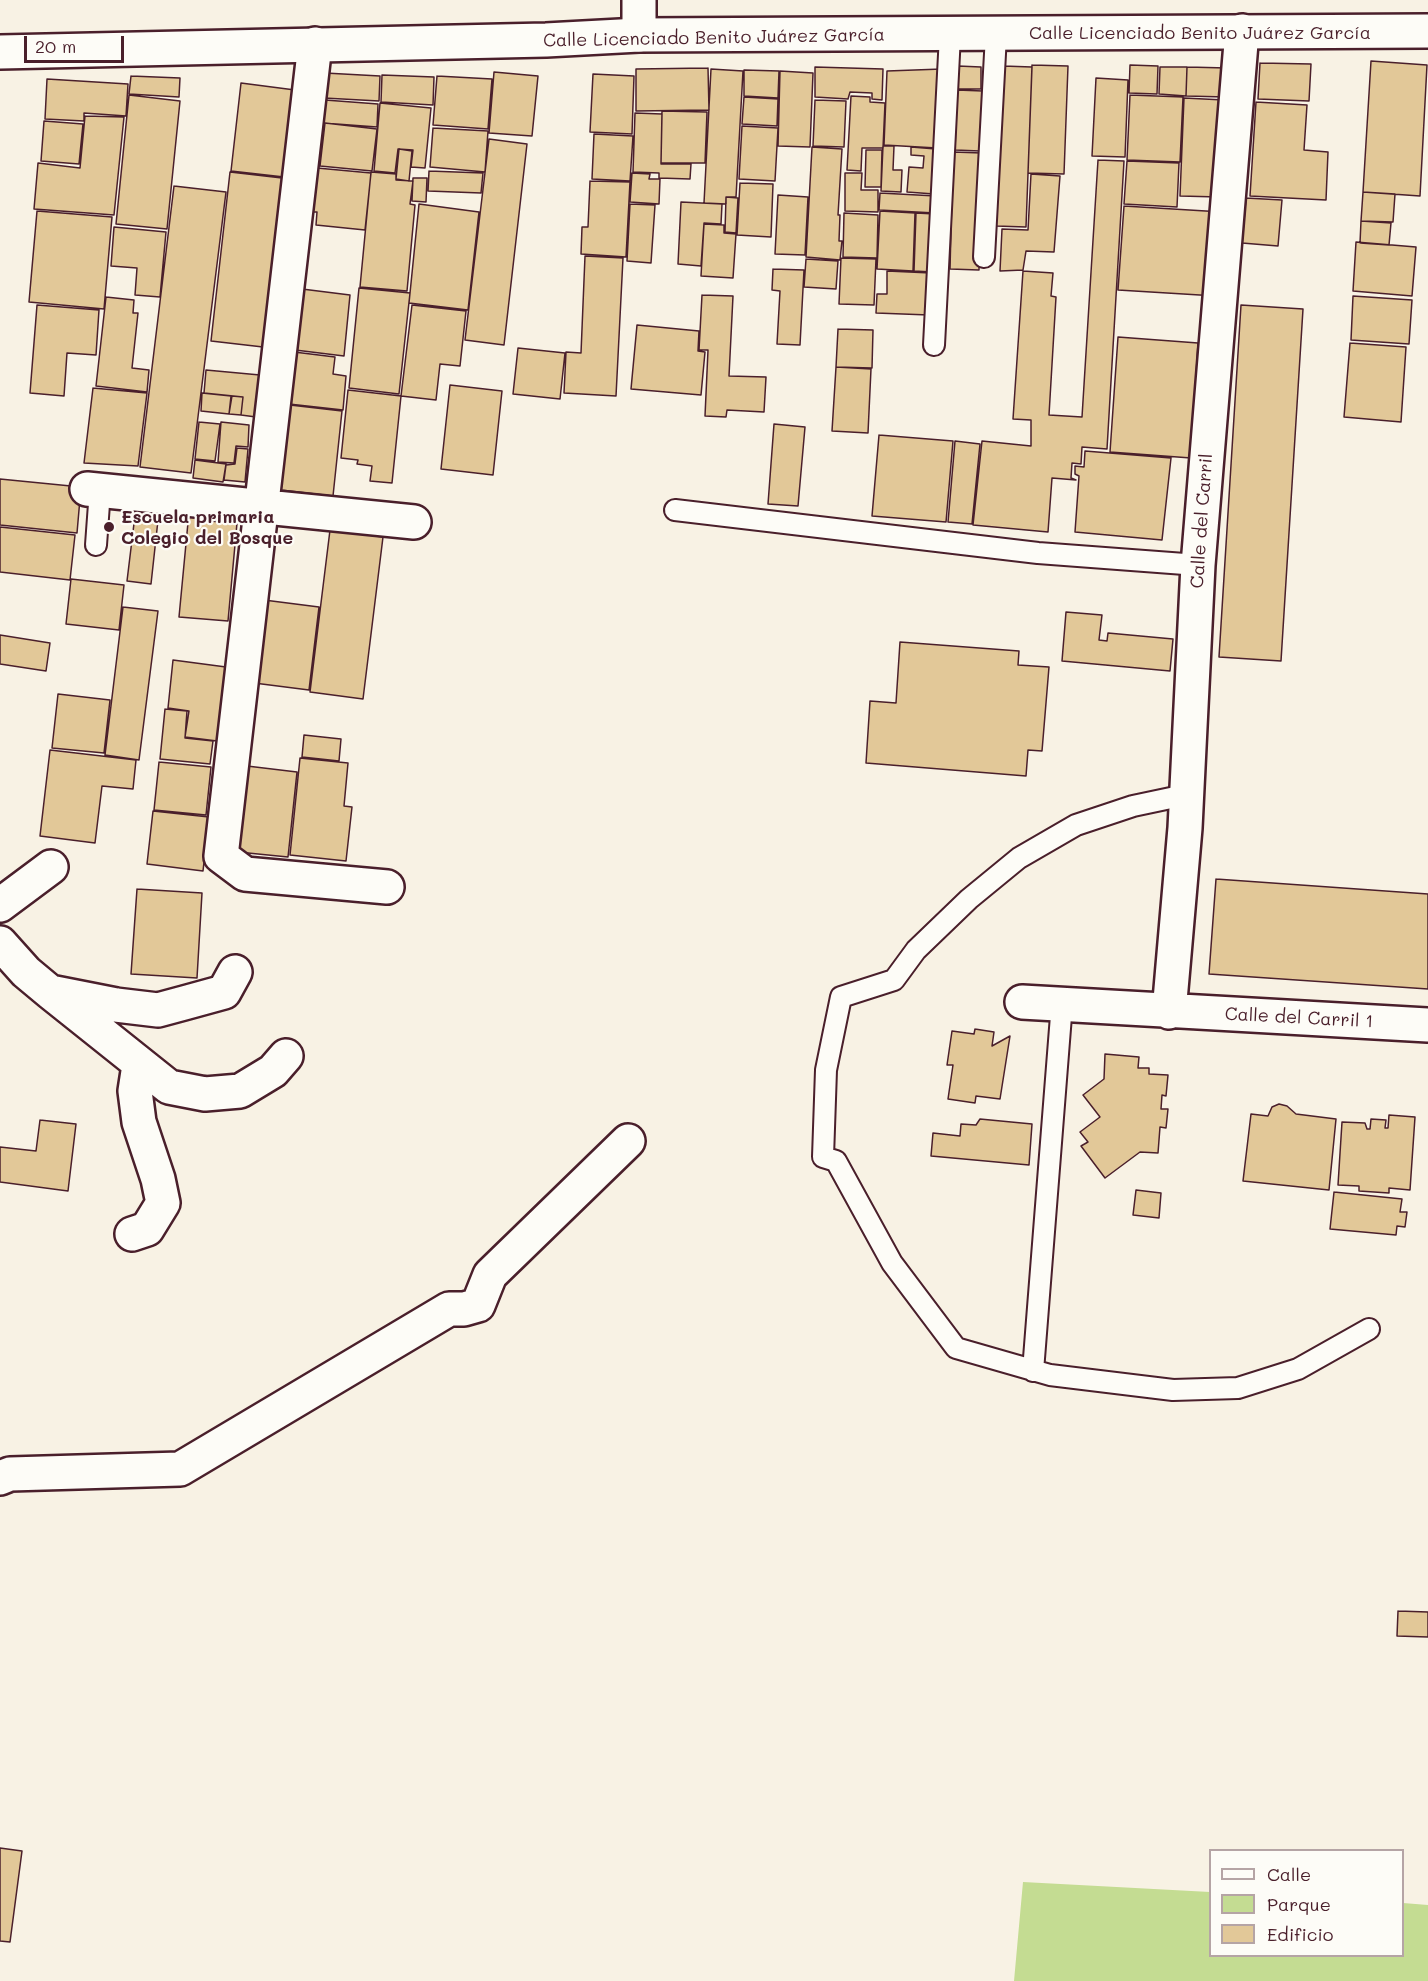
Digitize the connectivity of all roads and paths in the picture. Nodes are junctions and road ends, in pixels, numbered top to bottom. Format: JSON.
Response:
{"nodes":[{"id":1,"x":639,"y":0,"type":"edge"},
{"id":2,"x":1242,"y":31,"type":"junction"},
{"id":3,"x":1428,"y":31,"type":"edge"},
{"id":4,"x":639,"y":35,"type":"junction"},
{"id":5,"x":950,"y":35,"type":"junction"},
{"id":6,"x":996,"y":35,"type":"junction"},
{"id":7,"x":315,"y":44,"type":"junction"},
{"id":8,"x":0,"y":52,"type":"edge"},
{"id":9,"x":984,"y":257,"type":"dead end"},
{"id":10,"x":934,"y":345,"type":"dead end"},
{"id":11,"x":94,"y":490,"type":"joint"},
{"id":12,"x":262,"y":507,"type":"junction"},
{"id":13,"x":675,"y":510,"type":"dead end"},
{"id":14,"x":414,"y":522,"type":"dead end"},
{"id":15,"x":96,"y":545,"type":"dead end"},
{"id":16,"x":1198,"y":565,"type":"junction"},
{"id":17,"x":1185,"y":795,"type":"junction"},
{"id":18,"x":51,"y":867,"type":"dead end"},
{"id":19,"x":387,"y":886,"type":"dead end"},
{"id":20,"x":0,"y":905,"type":"edge"},
{"id":21,"x":0,"y":943,"type":"edge"},
{"id":22,"x":235,"y":972,"type":"dead end"},
{"id":23,"x":50,"y":992,"type":"junction"},
{"id":24,"x":1022,"y":1002,"type":"dead end"},
{"id":25,"x":1062,"y":1003,"type":"junction"},
{"id":26,"x":1169,"y":1012,"type":"junction"},
{"id":27,"x":1428,"y":1025,"type":"edge"},
{"id":28,"x":286,"y":1056,"type":"dead end"},
{"id":29,"x":139,"y":1065,"type":"junction"},
{"id":30,"x":628,"y":1141,"type":"dead end"},
{"id":31,"x":132,"y":1234,"type":"dead end"},
{"id":32,"x":1369,"y":1329,"type":"dead end"},
{"id":33,"x":1033,"y":1371,"type":"junction"},
{"id":34,"x":0,"y":1478,"type":"edge"}],
"edges":[{"from":1,"to":4,"type":"street"},
{"from":2,"to":3,"type":"street","name":"Calle Licenciado Benito Juárez García"},
{"from":2,"to":6,"type":"street","name":"Calle Licenciado Benito Juárez García"},
{"from":2,"to":16,"type":"street","name":"Calle del Carril"},
{"from":4,"to":5,"type":"street","name":"Calle Licenciado Benito Juárez García"},
{"from":4,"to":7,"type":"street","name":"Calle Licenciado Benito Juárez García"},
{"from":5,"to":6,"type":"street","name":"Calle Licenciado Benito Juárez García"},
{"from":5,"to":10,"type":"lane"},
{"from":6,"to":9,"type":"lane"},
{"from":7,"to":8,"type":"street","name":"Calle Licenciado Benito Juárez García"},
{"from":7,"to":12,"type":"street"},
{"from":11,"to":12,"type":"street"},
{"from":11,"to":15,"type":"lane"},
{"from":12,"to":14,"type":"street"},
{"from":12,"to":19,"type":"street"},
{"from":13,"to":16,"type":"lane"},
{"from":16,"to":17,"type":"street","name":"Calle del Carril"},
{"from":17,"to":26,"type":"street","name":"Calle del Carril"},
{"from":17,"to":33,"type":"lane"},
{"from":18,"to":20,"type":"street"},
{"from":21,"to":23,"type":"street"},
{"from":22,"to":23,"type":"street"},
{"from":23,"to":29,"type":"street"},
{"from":24,"to":25,"type":"street","name":"Calle del Carril 1"},
{"from":25,"to":26,"type":"street","name":"Calle del Carril 1"},
{"from":25,"to":33,"type":"lane"},
{"from":26,"to":27,"type":"street","name":"Calle del Carril 1"},
{"from":28,"to":29,"type":"street"},
{"from":29,"to":31,"type":"street"},
{"from":30,"to":34,"type":"street"},
{"from":32,"to":33,"type":"lane"}]}
